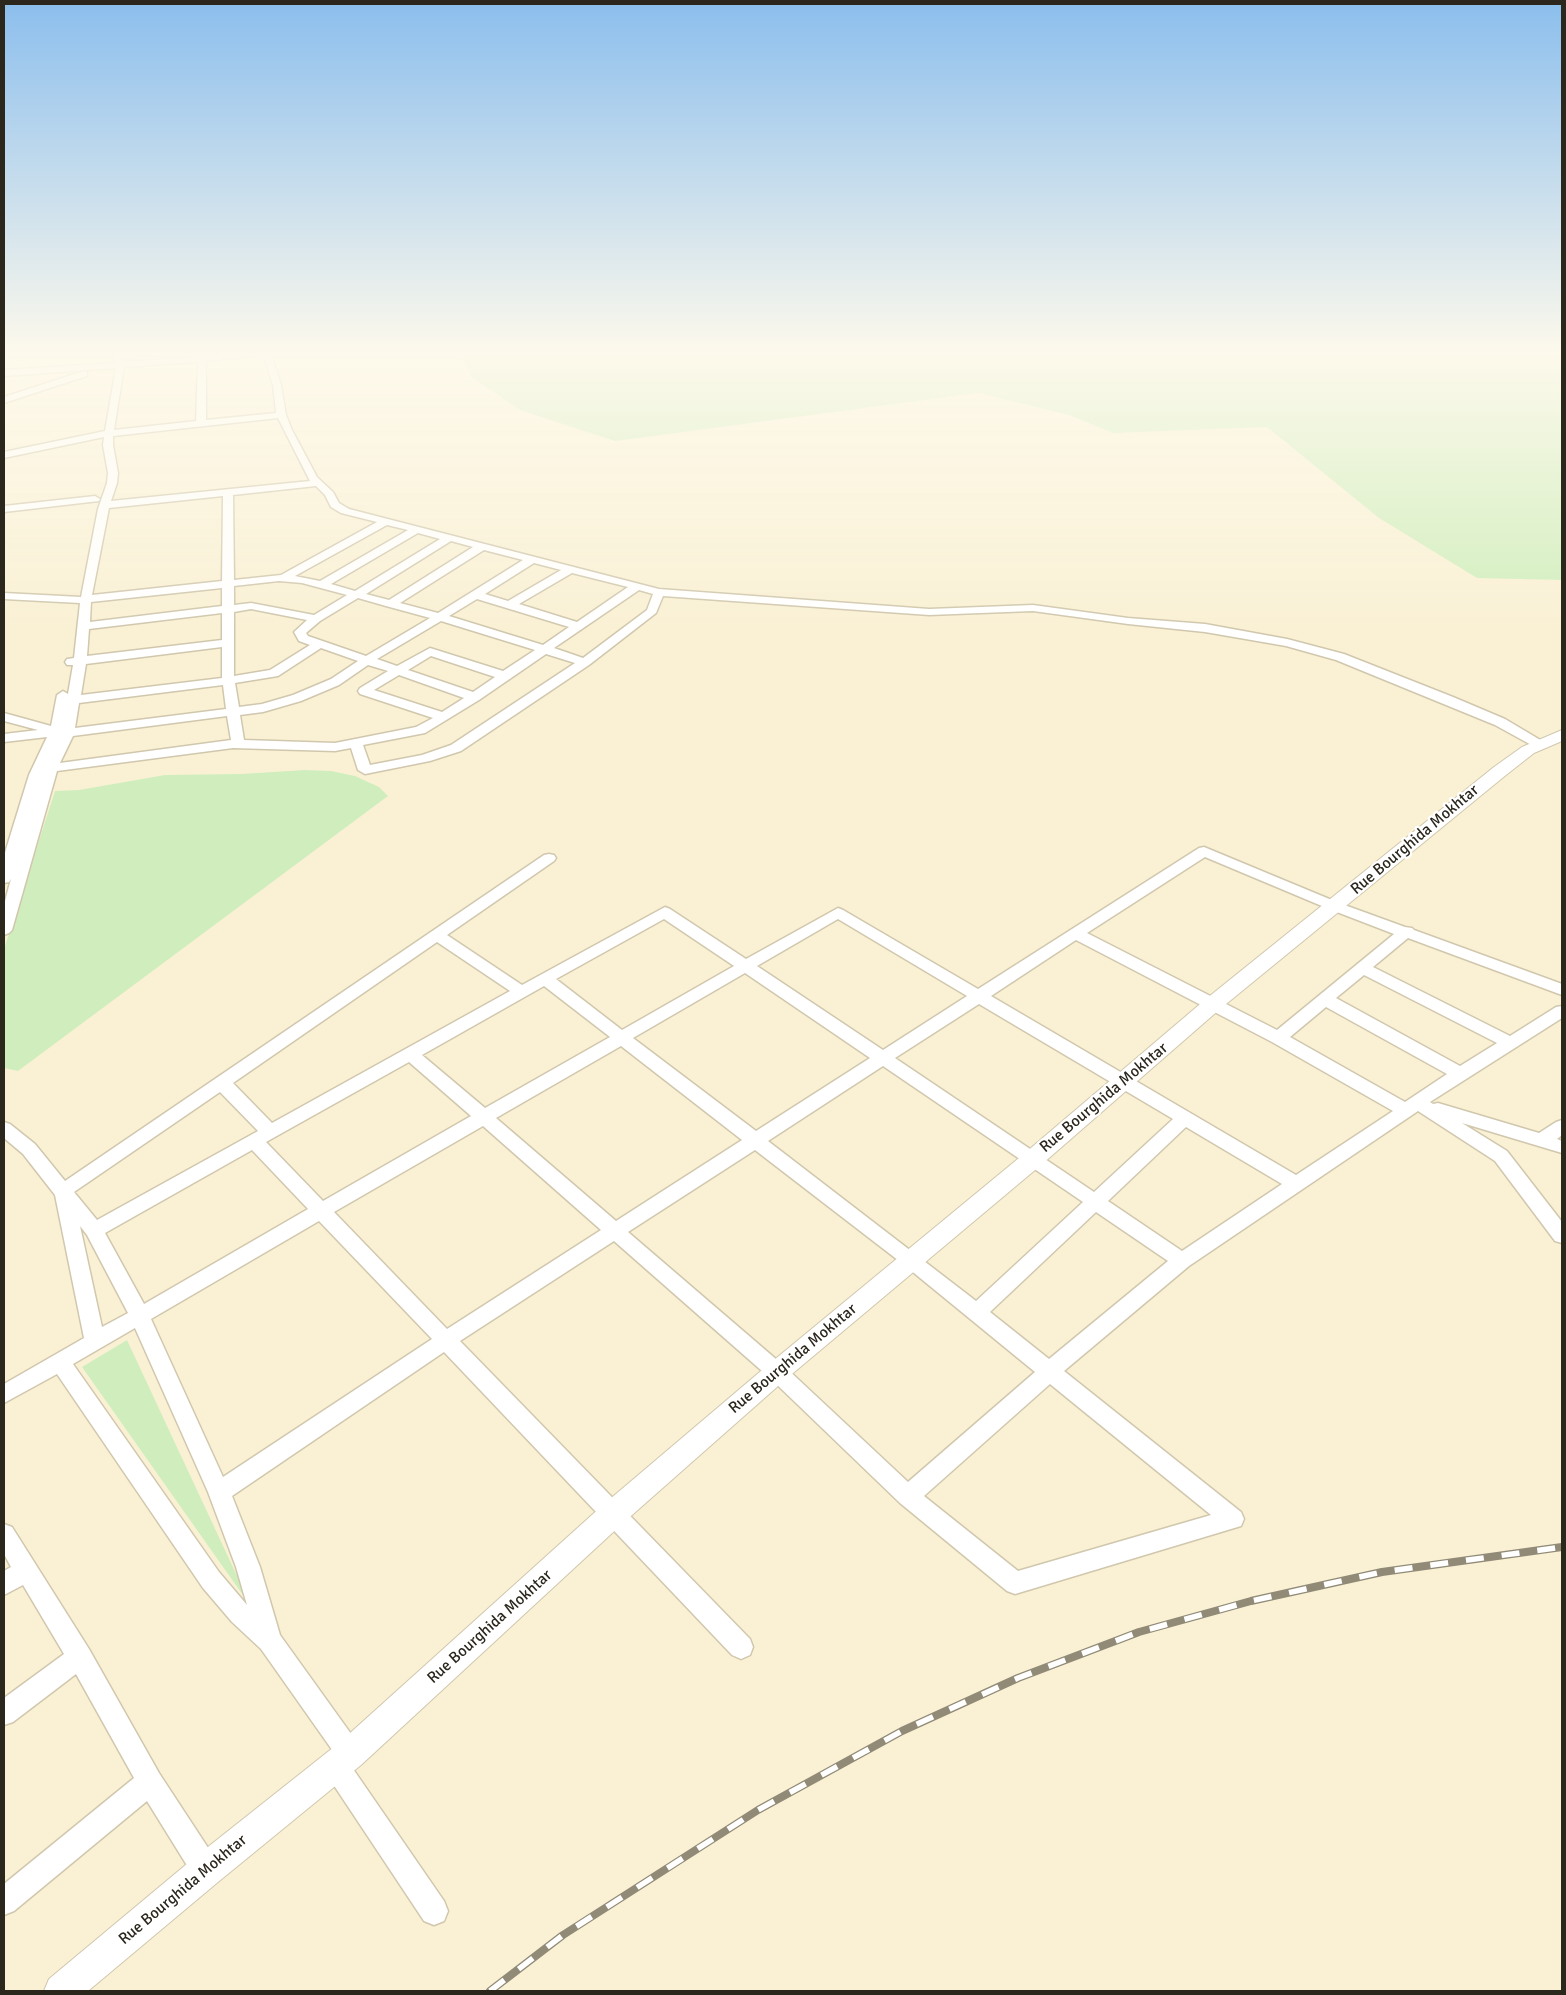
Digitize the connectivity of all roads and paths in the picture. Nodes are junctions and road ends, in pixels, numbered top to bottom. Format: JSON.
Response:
{"nodes":[{"id":1,"x":56,"y":444,"type":"edge"},
{"id":2,"x":107,"y":444,"type":"edge"},
{"id":3,"x":295,"y":444,"type":"edge"},
{"id":4,"x":8,"y":454,"type":"edge"},
{"id":5,"x":315,"y":481,"type":"junction"},
{"id":6,"x":228,"y":493,"type":"junction"},
{"id":7,"x":99,"y":503,"type":"junction"},
{"id":8,"x":4,"y":509,"type":"edge"},
{"id":9,"x":4,"y":518,"type":"edge"},
{"id":10,"x":385,"y":522,"type":"junction"},
{"id":11,"x":416,"y":530,"type":"junction"},
{"id":12,"x":448,"y":538,"type":"junction"},
{"id":13,"x":483,"y":546,"type":"junction"},
{"id":14,"x":533,"y":559,"type":"junction"},
{"id":15,"x":570,"y":569,"type":"junction"},
{"id":16,"x":283,"y":578,"type":"junction"},
{"id":17,"x":227,"y":584,"type":"junction"},
{"id":18,"x":322,"y":585,"type":"junction"},
{"id":19,"x":638,"y":586,"type":"junction"},
{"id":20,"x":659,"y":592,"type":"junction"},
{"id":21,"x":357,"y":594,"type":"junction"},
{"id":22,"x":476,"y":595,"type":"junction"},
{"id":23,"x":4,"y":596,"type":"edge"},
{"id":24,"x":83,"y":600,"type":"junction"},
{"id":25,"x":390,"y":604,"type":"junction"},
{"id":26,"x":510,"y":606,"type":"junction"},
{"id":27,"x":229,"y":609,"type":"junction"},
{"id":28,"x":440,"y":617,"type":"junction"},
{"id":29,"x":316,"y":619,"type":"junction"},
{"id":30,"x":84,"y":626,"type":"junction"},
{"id":31,"x":578,"y":626,"type":"junction"},
{"id":32,"x":229,"y":643,"type":"junction"},
{"id":33,"x":319,"y":644,"type":"junction"},
{"id":34,"x":543,"y":650,"type":"junction"},
{"id":35,"x":367,"y":660,"type":"junction"},
{"id":36,"x":74,"y":662,"type":"junction"},
{"id":37,"x":584,"y":662,"type":"junction"},
{"id":38,"x":399,"y":671,"type":"junction"},
{"id":39,"x":505,"y":676,"type":"junction"},
{"id":40,"x":228,"y":680,"type":"junction"},
{"id":41,"x":474,"y":697,"type":"junction"},
{"id":42,"x":74,"y":700,"type":"junction"},
{"id":43,"x":233,"y":712,"type":"junction"},
{"id":44,"x":4,"y":717,"type":"edge"},
{"id":45,"x":444,"y":717,"type":"junction"},
{"id":46,"x":62,"y":732,"type":"junction"},
{"id":47,"x":4,"y":738,"type":"edge"},
{"id":48,"x":1551,"y":740,"type":"edge"},
{"id":49,"x":356,"y":743,"type":"junction"},
{"id":50,"x":238,"y":744,"type":"junction"},
{"id":51,"x":51,"y":768,"type":"junction"},
{"id":52,"x":548,"y":858,"type":"dead end"},
{"id":53,"x":7,"y":861,"type":"edge"},
{"id":54,"x":4,"y":879,"type":"edge"},
{"id":55,"x":1334,"y":906,"type":"junction"},
{"id":56,"x":4,"y":930,"type":"edge"},
{"id":57,"x":1407,"y":931,"type":"junction"},
{"id":58,"x":1076,"y":934,"type":"junction"},
{"id":59,"x":437,"y":935,"type":"junction"},
{"id":60,"x":745,"y":967,"type":"junction"},
{"id":61,"x":1364,"y":969,"type":"junction"},
{"id":62,"x":545,"y":979,"type":"junction"},
{"id":63,"x":1562,"y":990,"type":"edge"},
{"id":64,"x":522,"y":992,"type":"junction"},
{"id":65,"x":979,"y":997,"type":"junction"},
{"id":66,"x":1327,"y":1000,"type":"junction"},
{"id":67,"x":1213,"y":1004,"type":"junction"},
{"id":68,"x":1562,"y":1011,"type":"edge"},
{"id":69,"x":622,"y":1038,"type":"junction"},
{"id":70,"x":1278,"y":1038,"type":"junction"},
{"id":71,"x":1510,"y":1043,"type":"junction"},
{"id":72,"x":411,"y":1054,"type":"junction"},
{"id":73,"x":882,"y":1059,"type":"junction"},
{"id":74,"x":1460,"y":1074,"type":"junction"},
{"id":75,"x":1125,"y":1081,"type":"junction"},
{"id":76,"x":222,"y":1083,"type":"junction"},
{"id":77,"x":1412,"y":1107,"type":"junction"},
{"id":78,"x":485,"y":1117,"type":"junction"},
{"id":79,"x":1185,"y":1118,"type":"junction"},
{"id":80,"x":1562,"y":1126,"type":"edge"},
{"id":81,"x":4,"y":1128,"type":"edge"},
{"id":82,"x":262,"y":1137,"type":"junction"},
{"id":83,"x":757,"y":1140,"type":"junction"},
{"id":84,"x":1541,"y":1140,"type":"junction"},
{"id":85,"x":1562,"y":1147,"type":"edge"},
{"id":86,"x":1033,"y":1159,"type":"junction"},
{"id":87,"x":1296,"y":1184,"type":"junction"},
{"id":88,"x":62,"y":1191,"type":"junction"},
{"id":89,"x":1094,"y":1202,"type":"junction"},
{"id":90,"x":322,"y":1211,"type":"junction"},
{"id":91,"x":94,"y":1230,"type":"junction"},
{"id":92,"x":615,"y":1231,"type":"junction"},
{"id":93,"x":1562,"y":1236,"type":"edge"},
{"id":94,"x":910,"y":1259,"type":"junction"},
{"id":95,"x":1182,"y":1261,"type":"junction"},
{"id":96,"x":977,"y":1312,"type":"junction"},
{"id":97,"x":140,"y":1316,"type":"junction"},
{"id":98,"x":446,"y":1340,"type":"junction"},
{"id":99,"x":95,"y":1342,"type":"junction"},
{"id":100,"x":60,"y":1362,"type":"junction"},
{"id":101,"x":1050,"y":1371,"type":"junction"},
{"id":102,"x":776,"y":1372,"type":"junction"},
{"id":103,"x":4,"y":1394,"type":"edge"},
{"id":104,"x":219,"y":1492,"type":"junction"},
{"id":105,"x":908,"y":1496,"type":"junction"},
{"id":106,"x":613,"y":1514,"type":"junction"},
{"id":107,"x":4,"y":1534,"type":"edge"},
{"id":108,"x":26,"y":1570,"type":"junction"},
{"id":109,"x":4,"y":1584,"type":"edge"},
{"id":110,"x":270,"y":1641,"type":"junction"},
{"id":111,"x":741,"y":1646,"type":"dead end"},
{"id":112,"x":80,"y":1657,"type":"junction"},
{"id":113,"x":4,"y":1713,"type":"edge"},
{"id":114,"x":343,"y":1760,"type":"junction"},
{"id":115,"x":150,"y":1782,"type":"junction"},
{"id":116,"x":206,"y":1870,"type":"junction"},
{"id":117,"x":4,"y":1901,"type":"edge"},
{"id":118,"x":434,"y":1911,"type":"dead end"},
{"id":119,"x":61,"y":1991,"type":"edge"}],
"edges":[{"from":1,"to":4,"type":"street"},
{"from":2,"to":7,"type":"street"},
{"from":3,"to":5,"type":"street"},
{"from":5,"to":6,"type":"street"},
{"from":5,"to":7,"type":"street"},
{"from":5,"to":10,"type":"street"},
{"from":6,"to":7,"type":"street"},
{"from":6,"to":17,"type":"street"},
{"from":7,"to":8,"type":"street"},
{"from":7,"to":9,"type":"street"},
{"from":7,"to":24,"type":"street"},
{"from":10,"to":11,"type":"street"},
{"from":10,"to":16,"type":"street"},
{"from":11,"to":12,"type":"street"},
{"from":11,"to":18,"type":"street"},
{"from":12,"to":13,"type":"street"},
{"from":12,"to":21,"type":"street"},
{"from":13,"to":14,"type":"street"},
{"from":13,"to":25,"type":"street"},
{"from":14,"to":15,"type":"street"},
{"from":14,"to":22,"type":"street"},
{"from":15,"to":19,"type":"street"},
{"from":15,"to":26,"type":"street"},
{"from":16,"to":17,"type":"street"},
{"from":16,"to":18,"type":"street"},
{"from":17,"to":24,"type":"street"},
{"from":17,"to":27,"type":"street"},
{"from":18,"to":21,"type":"street"},
{"from":19,"to":20,"type":"street"},
{"from":19,"to":31,"type":"street"},
{"from":20,"to":37,"type":"street"},
{"from":20,"to":48,"type":"street"},
{"from":21,"to":25,"type":"street"},
{"from":21,"to":29,"type":"street"},
{"from":22,"to":26,"type":"street"},
{"from":22,"to":28,"type":"street"},
{"from":23,"to":24,"type":"street"},
{"from":24,"to":30,"type":"street"},
{"from":24,"to":36,"type":"street"},
{"from":25,"to":28,"type":"street"},
{"from":26,"to":31,"type":"street"},
{"from":27,"to":29,"type":"street"},
{"from":27,"to":30,"type":"street"},
{"from":27,"to":32,"type":"street"},
{"from":28,"to":34,"type":"street"},
{"from":28,"to":35,"type":"street"},
{"from":29,"to":33,"type":"street"},
{"from":30,"to":36,"type":"street"},
{"from":31,"to":34,"type":"street"},
{"from":32,"to":36,"type":"street"},
{"from":32,"to":40,"type":"street"},
{"from":33,"to":35,"type":"street"},
{"from":33,"to":40,"type":"street"},
{"from":34,"to":37,"type":"street"},
{"from":34,"to":39,"type":"street"},
{"from":35,"to":38,"type":"street"},
{"from":35,"to":43,"type":"street"},
{"from":36,"to":42,"type":"street"},
{"from":36,"to":46,"type":"street"},
{"from":37,"to":49,"type":"street"},
{"from":38,"to":39,"type":"street"},
{"from":38,"to":41,"type":"street"},
{"from":38,"to":45,"type":"street"},
{"from":39,"to":41,"type":"street"},
{"from":40,"to":42,"type":"street"},
{"from":40,"to":43,"type":"street"},
{"from":41,"to":45,"type":"street"},
{"from":42,"to":46,"type":"street"},
{"from":43,"to":46,"type":"street"},
{"from":43,"to":50,"type":"street"},
{"from":44,"to":46,"type":"street"},
{"from":45,"to":49,"type":"street"},
{"from":46,"to":47,"type":"street"},
{"from":46,"to":51,"type":"street"},
{"from":46,"to":53,"type":"street"},
{"from":48,"to":55,"type":"main road","name":"Rue Bourghida Mokhtar"},
{"from":49,"to":50,"type":"street"},
{"from":50,"to":51,"type":"street"},
{"from":51,"to":56,"type":"street"},
{"from":52,"to":59,"type":"street"},
{"from":53,"to":54,"type":"street"},
{"from":55,"to":57,"type":"street"},
{"from":55,"to":58,"type":"street"},
{"from":55,"to":67,"type":"main road","name":"Rue Bourghida Mokhtar"},
{"from":57,"to":61,"type":"street"},
{"from":57,"to":63,"type":"street"},
{"from":58,"to":65,"type":"street"},
{"from":58,"to":67,"type":"street"},
{"from":59,"to":64,"type":"street"},
{"from":59,"to":76,"type":"street"},
{"from":60,"to":62,"type":"street"},
{"from":60,"to":65,"type":"street"},
{"from":60,"to":69,"type":"street"},
{"from":60,"to":73,"type":"street"},
{"from":61,"to":66,"type":"street"},
{"from":61,"to":71,"type":"street"},
{"from":62,"to":64,"type":"street"},
{"from":62,"to":69,"type":"street"},
{"from":64,"to":72,"type":"street"},
{"from":65,"to":73,"type":"street"},
{"from":65,"to":75,"type":"street"},
{"from":66,"to":70,"type":"street"},
{"from":66,"to":74,"type":"street"},
{"from":67,"to":70,"type":"street"},
{"from":67,"to":75,"type":"main road","name":"Rue Bourghida Mokhtar"},
{"from":68,"to":71,"type":"street"},
{"from":69,"to":78,"type":"street"},
{"from":69,"to":83,"type":"street"},
{"from":70,"to":77,"type":"street"},
{"from":71,"to":74,"type":"street"},
{"from":72,"to":78,"type":"street"},
{"from":72,"to":82,"type":"street"},
{"from":73,"to":83,"type":"street"},
{"from":73,"to":86,"type":"street"},
{"from":74,"to":77,"type":"street"},
{"from":75,"to":79,"type":"street"},
{"from":75,"to":86,"type":"main road","name":"Rue Bourghida Mokhtar"},
{"from":76,"to":82,"type":"street"},
{"from":76,"to":88,"type":"street"},
{"from":77,"to":84,"type":"street"},
{"from":77,"to":87,"type":"street"},
{"from":77,"to":93,"type":"street"},
{"from":78,"to":90,"type":"street"},
{"from":78,"to":92,"type":"street"},
{"from":79,"to":87,"type":"street"},
{"from":79,"to":89,"type":"street"},
{"from":80,"to":84,"type":"street"},
{"from":81,"to":88,"type":"street"},
{"from":82,"to":90,"type":"street"},
{"from":82,"to":91,"type":"street"},
{"from":83,"to":92,"type":"street"},
{"from":83,"to":94,"type":"street"},
{"from":84,"to":85,"type":"street"},
{"from":86,"to":89,"type":"street"},
{"from":86,"to":94,"type":"main road","name":"Rue Bourghida Mokhtar"},
{"from":87,"to":95,"type":"street"},
{"from":88,"to":91,"type":"street"},
{"from":88,"to":99,"type":"street"},
{"from":89,"to":95,"type":"street"},
{"from":89,"to":96,"type":"street"},
{"from":90,"to":97,"type":"street"},
{"from":90,"to":98,"type":"street"},
{"from":91,"to":97,"type":"street"},
{"from":92,"to":98,"type":"street"},
{"from":92,"to":102,"type":"street"},
{"from":94,"to":96,"type":"street"},
{"from":94,"to":102,"type":"main road","name":"Rue Bourghida Mokhtar"},
{"from":95,"to":101,"type":"street"},
{"from":96,"to":101,"type":"street"},
{"from":97,"to":99,"type":"street"},
{"from":97,"to":104,"type":"street"},
{"from":98,"to":104,"type":"street"},
{"from":98,"to":106,"type":"street"},
{"from":99,"to":100,"type":"street"},
{"from":100,"to":103,"type":"street"},
{"from":100,"to":110,"type":"street"},
{"from":101,"to":105,"type":"street"},
{"from":101,"to":105,"type":"street"},
{"from":102,"to":105,"type":"street"},
{"from":102,"to":106,"type":"main road","name":"Rue Bourghida Mokhtar"},
{"from":104,"to":110,"type":"street"},
{"from":106,"to":111,"type":"street"},
{"from":106,"to":114,"type":"main road","name":"Rue Bourghida Mokhtar"},
{"from":107,"to":108,"type":"street"},
{"from":108,"to":109,"type":"street"},
{"from":108,"to":112,"type":"street"},
{"from":110,"to":114,"type":"street"},
{"from":112,"to":113,"type":"street"},
{"from":112,"to":115,"type":"street"},
{"from":114,"to":116,"type":"main road","name":"Rue Bourghida Mokhtar"},
{"from":114,"to":118,"type":"street"},
{"from":115,"to":116,"type":"street"},
{"from":115,"to":117,"type":"street"},
{"from":116,"to":119,"type":"main road","name":"Rue Bourghida Mokhtar"}]}
